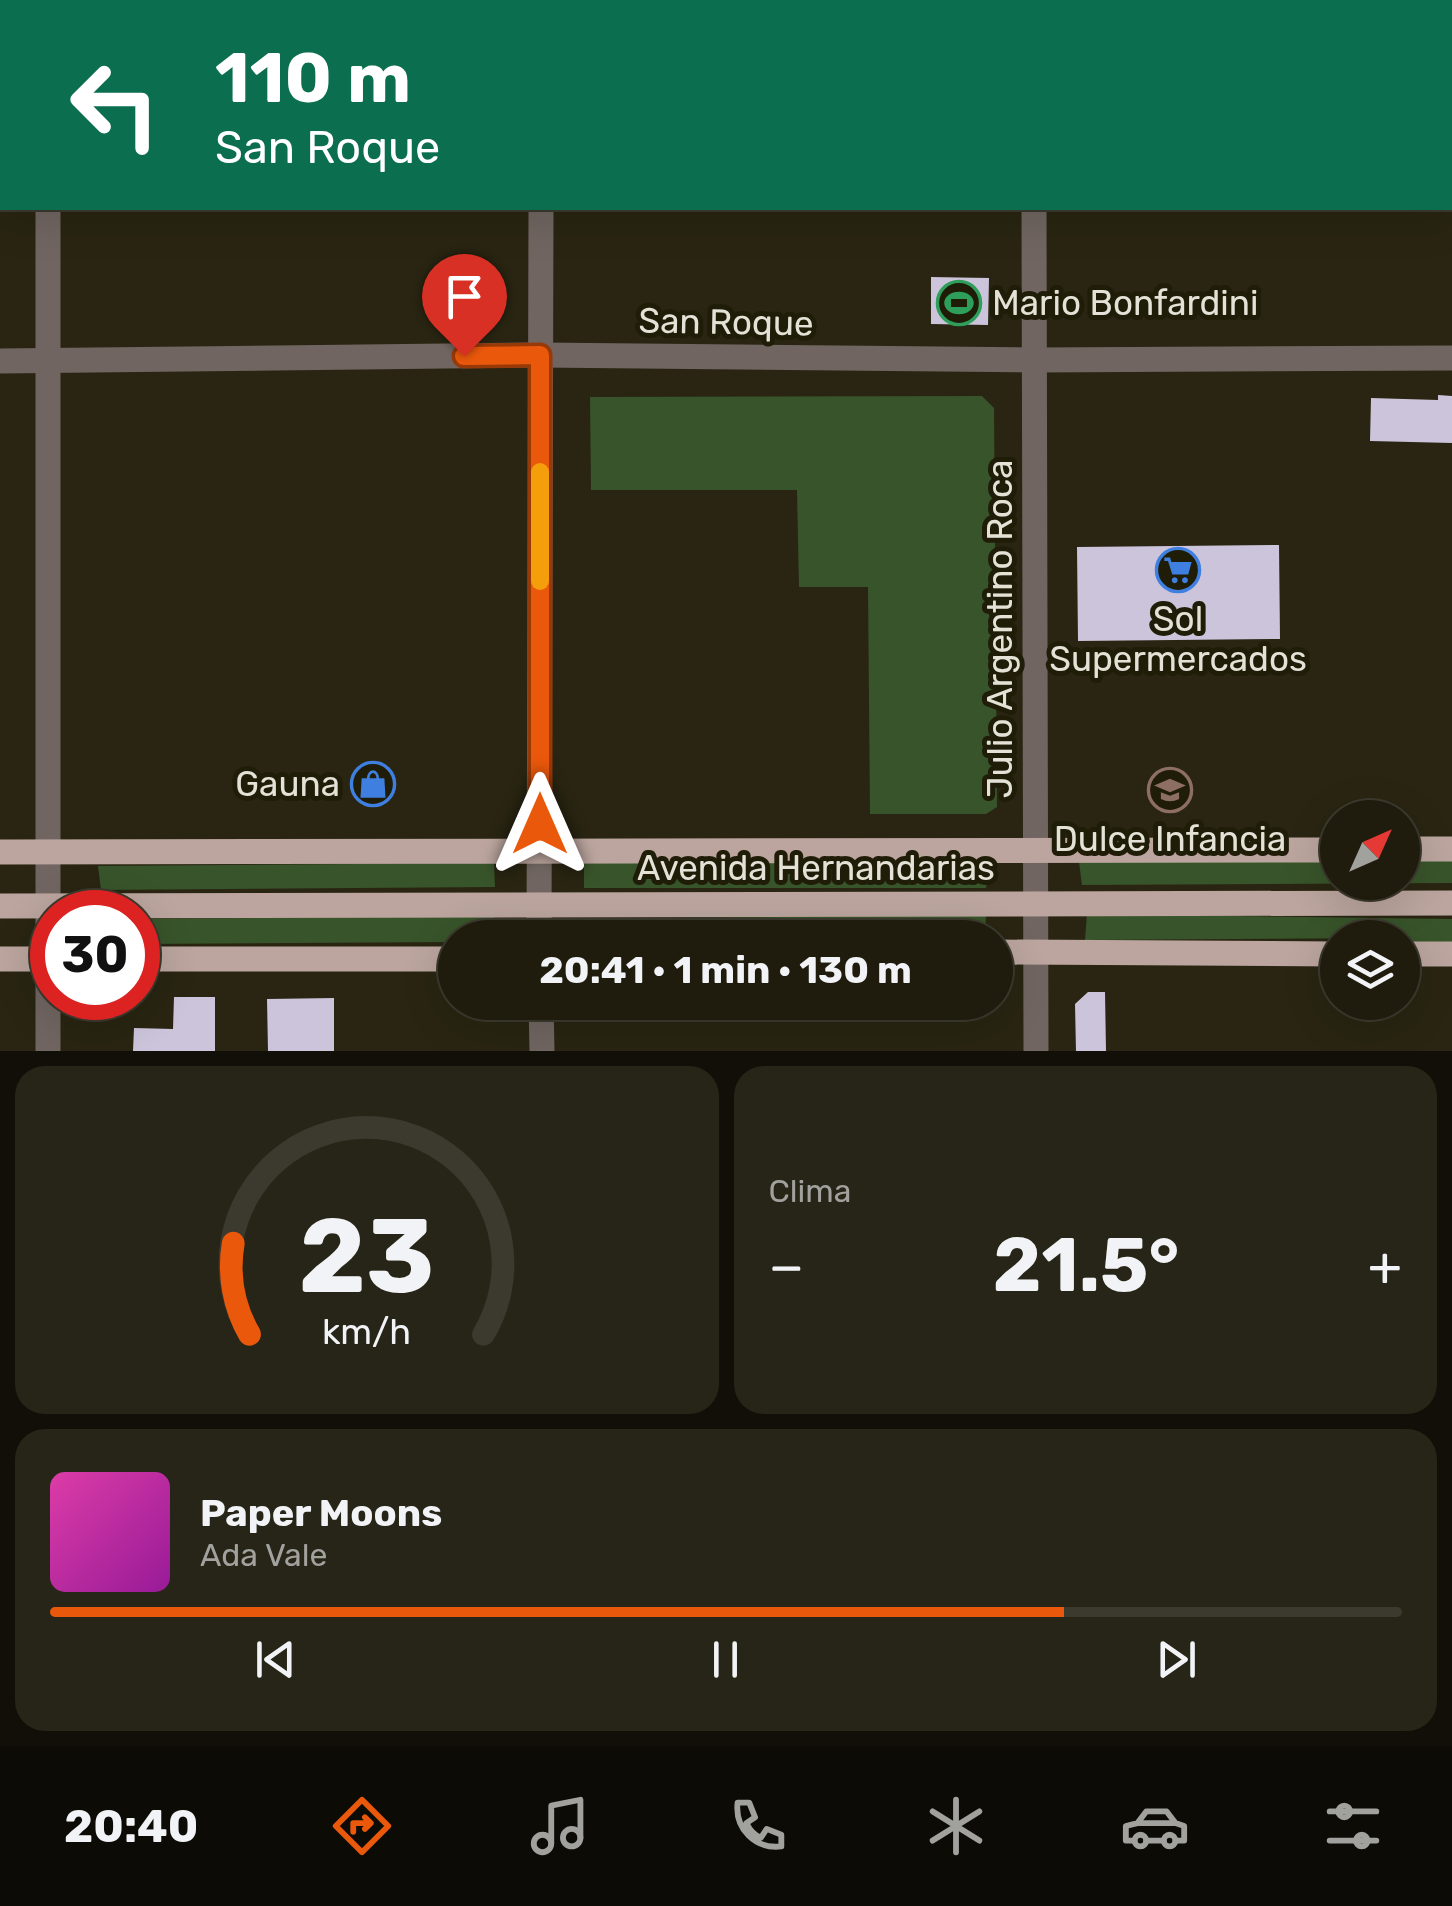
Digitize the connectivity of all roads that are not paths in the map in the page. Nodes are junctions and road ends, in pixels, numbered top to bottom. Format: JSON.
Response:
{"nodes":[{"id":1,"x":48,"y":210,"type":"edge"},
{"id":2,"x":541,"y":210,"type":"edge"},
{"id":3,"x":1034,"y":210,"type":"edge"},
{"id":4,"x":540,"y":355,"type":"junction"},
{"id":5,"x":1452,"y":358,"type":"edge"},
{"id":6,"x":1034,"y":360,"type":"junction"},
{"id":7,"x":0,"y":361,"type":"edge"},
{"id":8,"x":49,"y":361,"type":"junction"},
{"id":9,"x":540,"y":849,"type":"junction"},
{"id":10,"x":1452,"y":849,"type":"edge"},
{"id":11,"x":1320,"y":850,"type":"edge"},
{"id":12,"x":1420,"y":850,"type":"edge"},
{"id":13,"x":47,"y":851,"type":"junction"},
{"id":14,"x":0,"y":852,"type":"edge"},
{"id":15,"x":1035,"y":852,"type":"junction"},
{"id":16,"x":47,"y":890,"type":"edge"},
{"id":17,"x":538,"y":902,"type":"junction"},
{"id":18,"x":1034,"y":903,"type":"junction"},
{"id":19,"x":1452,"y":903,"type":"edge"},
{"id":20,"x":160,"y":905,"type":"edge"},
{"id":21,"x":0,"y":906,"type":"edge"},
{"id":22,"x":30,"y":906,"type":"edge"},
{"id":23,"x":539,"y":920,"type":"edge"},
{"id":24,"x":1013,"y":952,"type":"edge"},
{"id":25,"x":1038,"y":952,"type":"junction"},
{"id":26,"x":1320,"y":954,"type":"edge"},
{"id":27,"x":1420,"y":954,"type":"edge"},
{"id":28,"x":1452,"y":954,"type":"edge"},
{"id":29,"x":0,"y":959,"type":"edge"},
{"id":30,"x":30,"y":959,"type":"edge"},
{"id":31,"x":160,"y":959,"type":"edge"},
{"id":32,"x":438,"y":959,"type":"edge"},
{"id":33,"x":49,"y":1020,"type":"edge"},
{"id":34,"x":541,"y":1020,"type":"edge"},
{"id":35,"x":48,"y":1051,"type":"edge"},
{"id":36,"x":542,"y":1051,"type":"edge"},
{"id":37,"x":1036,"y":1051,"type":"edge"}],
"edges":[{"from":1,"to":8,"type":"street"},
{"from":2,"to":4,"type":"street"},
{"from":3,"to":6,"type":"street","name":"Julio Argentino Roca"},
{"from":4,"to":6,"type":"street","name":"San Roque"},
{"from":4,"to":8,"type":"street","name":"San Roque"},
{"from":4,"to":9,"type":"street"},
{"from":5,"to":6,"type":"street","name":"San Roque"},
{"from":6,"to":15,"type":"street","name":"Julio Argentino Roca"},
{"from":7,"to":8,"type":"street","name":"San Roque"},
{"from":8,"to":13,"type":"street"},
{"from":9,"to":13,"type":"main road","name":"Avenida Hernandarias"},
{"from":9,"to":15,"type":"main road","name":"Avenida Hernandarias"},
{"from":9,"to":17,"type":"street"},
{"from":10,"to":12,"type":"main road"},
{"from":11,"to":15,"type":"main road","name":"Avenida Hernandarias"},
{"from":13,"to":14,"type":"main road","name":"Avenida Hernandarias"},
{"from":13,"to":16,"type":"street"},
{"from":15,"to":18,"type":"street","name":"Julio Argentino Roca"},
{"from":17,"to":18,"type":"main road","name":"Avenida Hernandarias"},
{"from":17,"to":20,"type":"main road","name":"Avenida Hernandarias"},
{"from":17,"to":23,"type":"street"},
{"from":18,"to":19,"type":"main road","name":"Avenida Hernandarias"},
{"from":18,"to":25,"type":"street","name":"Julio Argentino Roca"},
{"from":21,"to":22,"type":"main road","name":"Avenida Hernandarias"},
{"from":24,"to":25,"type":"main road"},
{"from":25,"to":26,"type":"main road"},
{"from":25,"to":37,"type":"street","name":"Julio Argentino Roca"},
{"from":27,"to":28,"type":"main road"},
{"from":29,"to":30,"type":"main road"},
{"from":31,"to":32,"type":"main road"},
{"from":33,"to":35,"type":"street"},
{"from":34,"to":36,"type":"street"}]}
